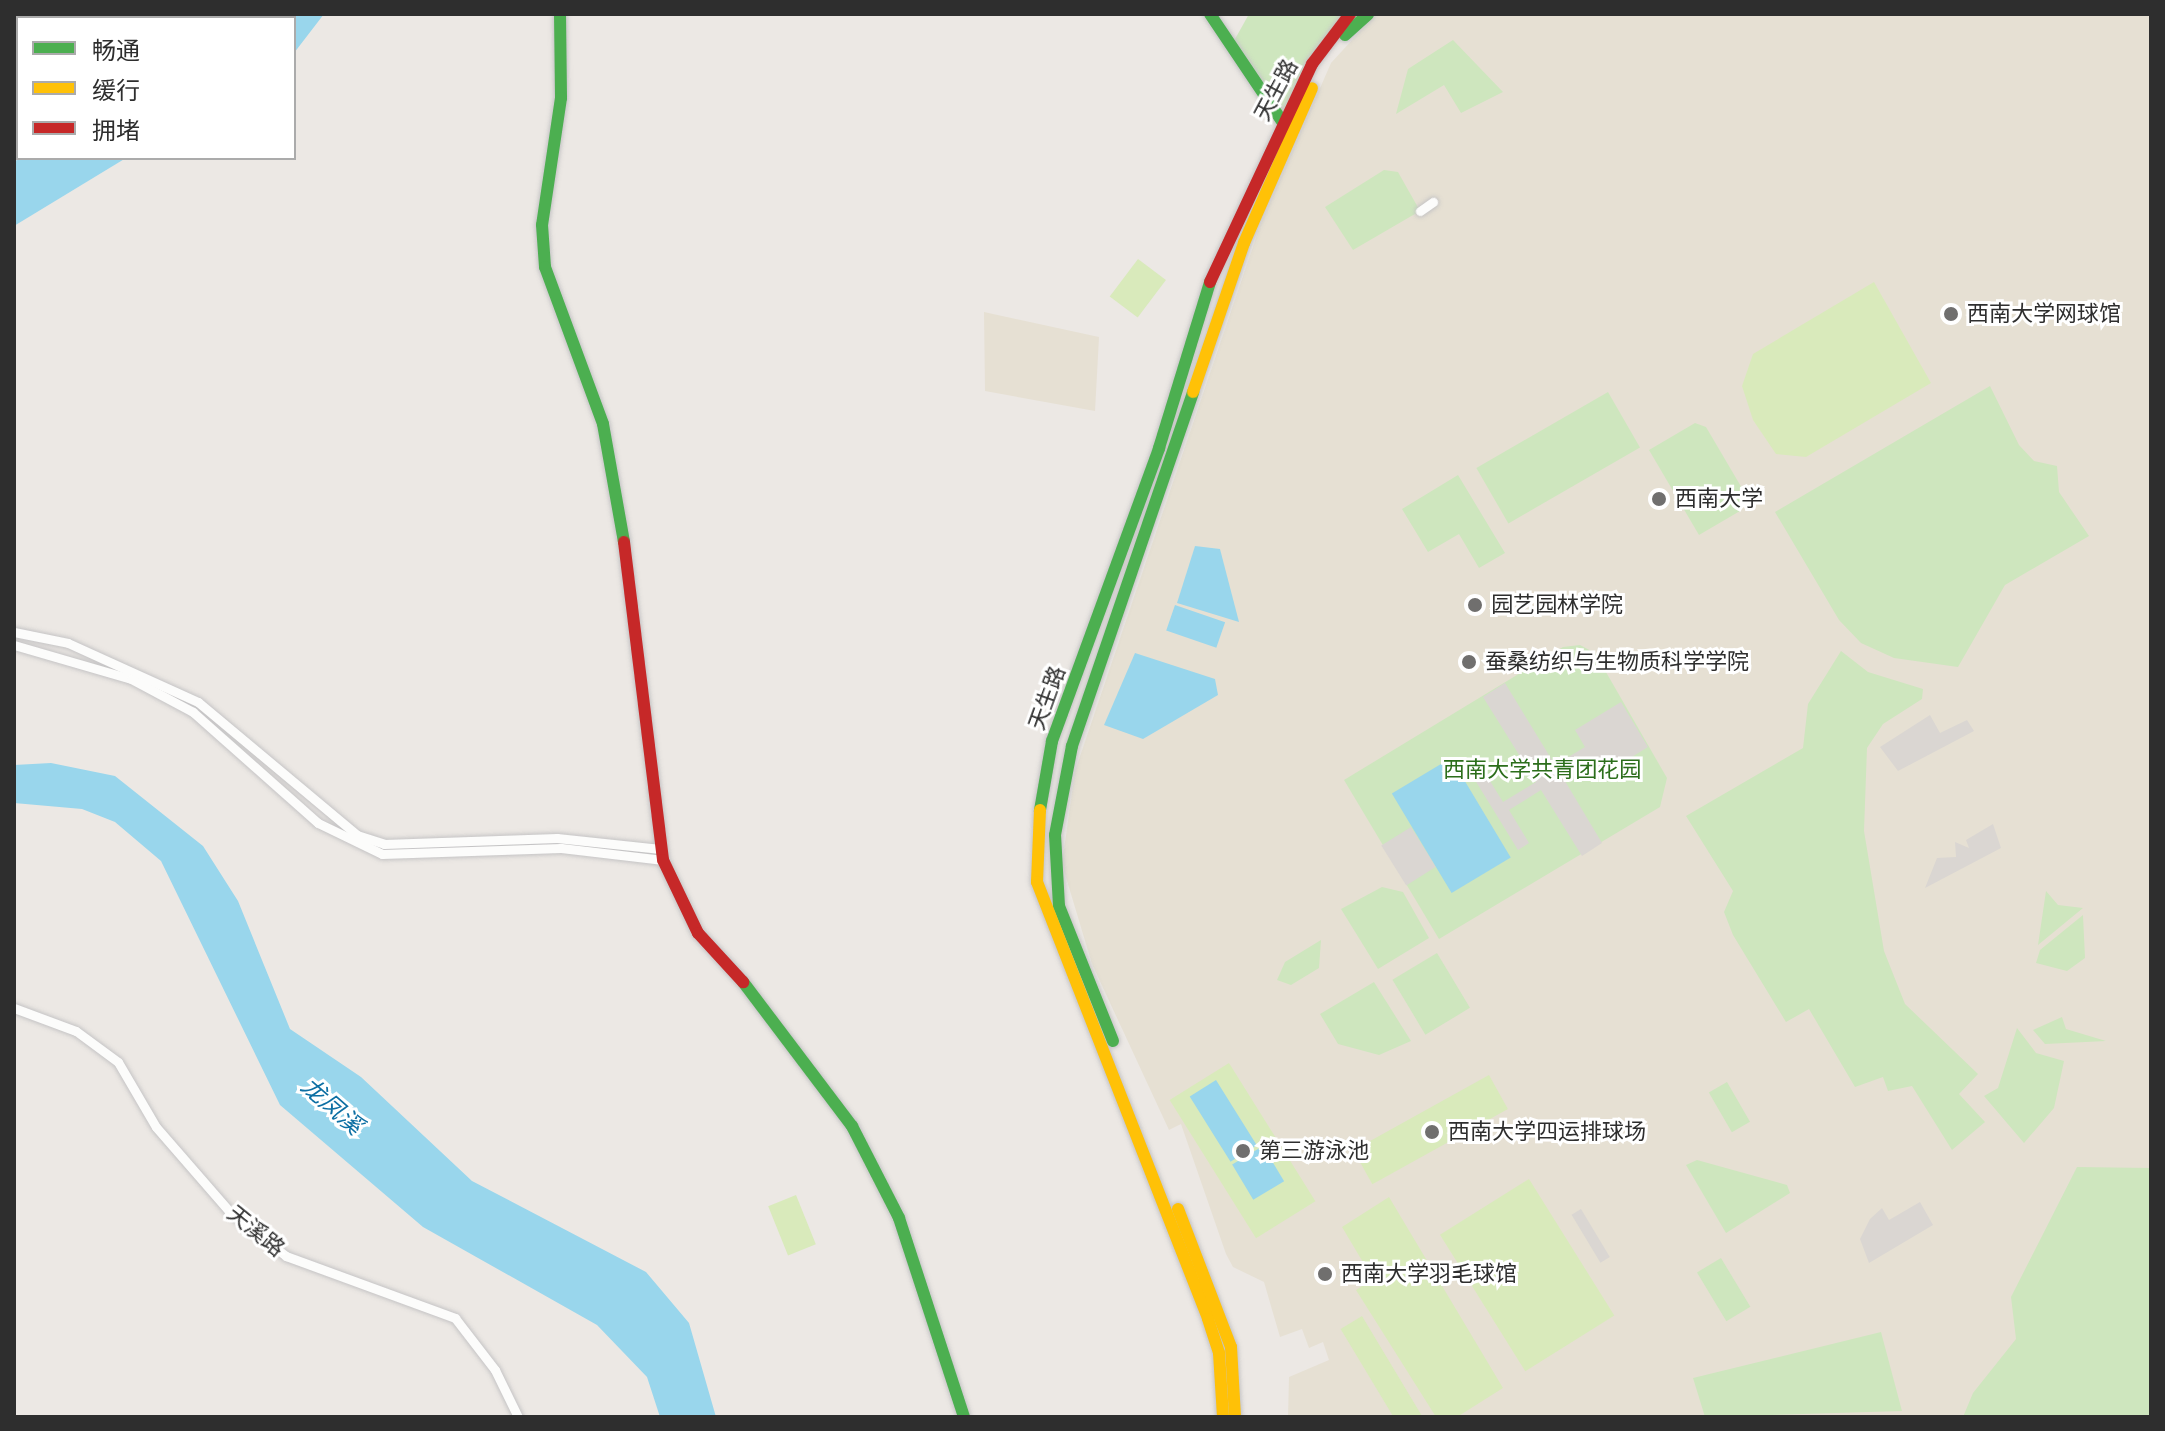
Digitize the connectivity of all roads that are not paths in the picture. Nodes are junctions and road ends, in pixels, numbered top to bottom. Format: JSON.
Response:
{"nodes":[{"id":1,"x":560,"y":14,"type":"edge"},
{"id":2,"x":1210,"y":14,"type":"edge"},
{"id":3,"x":1350,"y":14,"type":"edge"},
{"id":4,"x":1368,"y":14,"type":"edge"},
{"id":5,"x":1282,"y":121,"type":"junction"},
{"id":6,"x":1433,"y":202,"type":"dead end"},
{"id":7,"x":1420,"y":211,"type":"dead end"},
{"id":8,"x":14,"y":632,"type":"edge"},
{"id":9,"x":14,"y":645,"type":"edge"},
{"id":10,"x":661,"y":855,"type":"junction"},
{"id":11,"x":14,"y":1008,"type":"edge"},
{"id":12,"x":518,"y":1417,"type":"edge"},
{"id":13,"x":964,"y":1417,"type":"edge"},
{"id":14,"x":1223,"y":1417,"type":"edge"},
{"id":15,"x":1235,"y":1417,"type":"edge"}],
"edges":[{"from":1,"to":10,"type":"main road"},
{"from":2,"to":5,"type":"main road"},
{"from":3,"to":5,"type":"main road","name":"天生路"},
{"from":4,"to":15,"type":"main road","name":"天生路"},
{"from":5,"to":14,"type":"main road","name":"天生路"},
{"from":6,"to":7,"type":"street"},
{"from":8,"to":10,"type":"street"},
{"from":9,"to":10,"type":"street"},
{"from":10,"to":13,"type":"main road"},
{"from":11,"to":12,"type":"street","name":"天溪路"}]}
